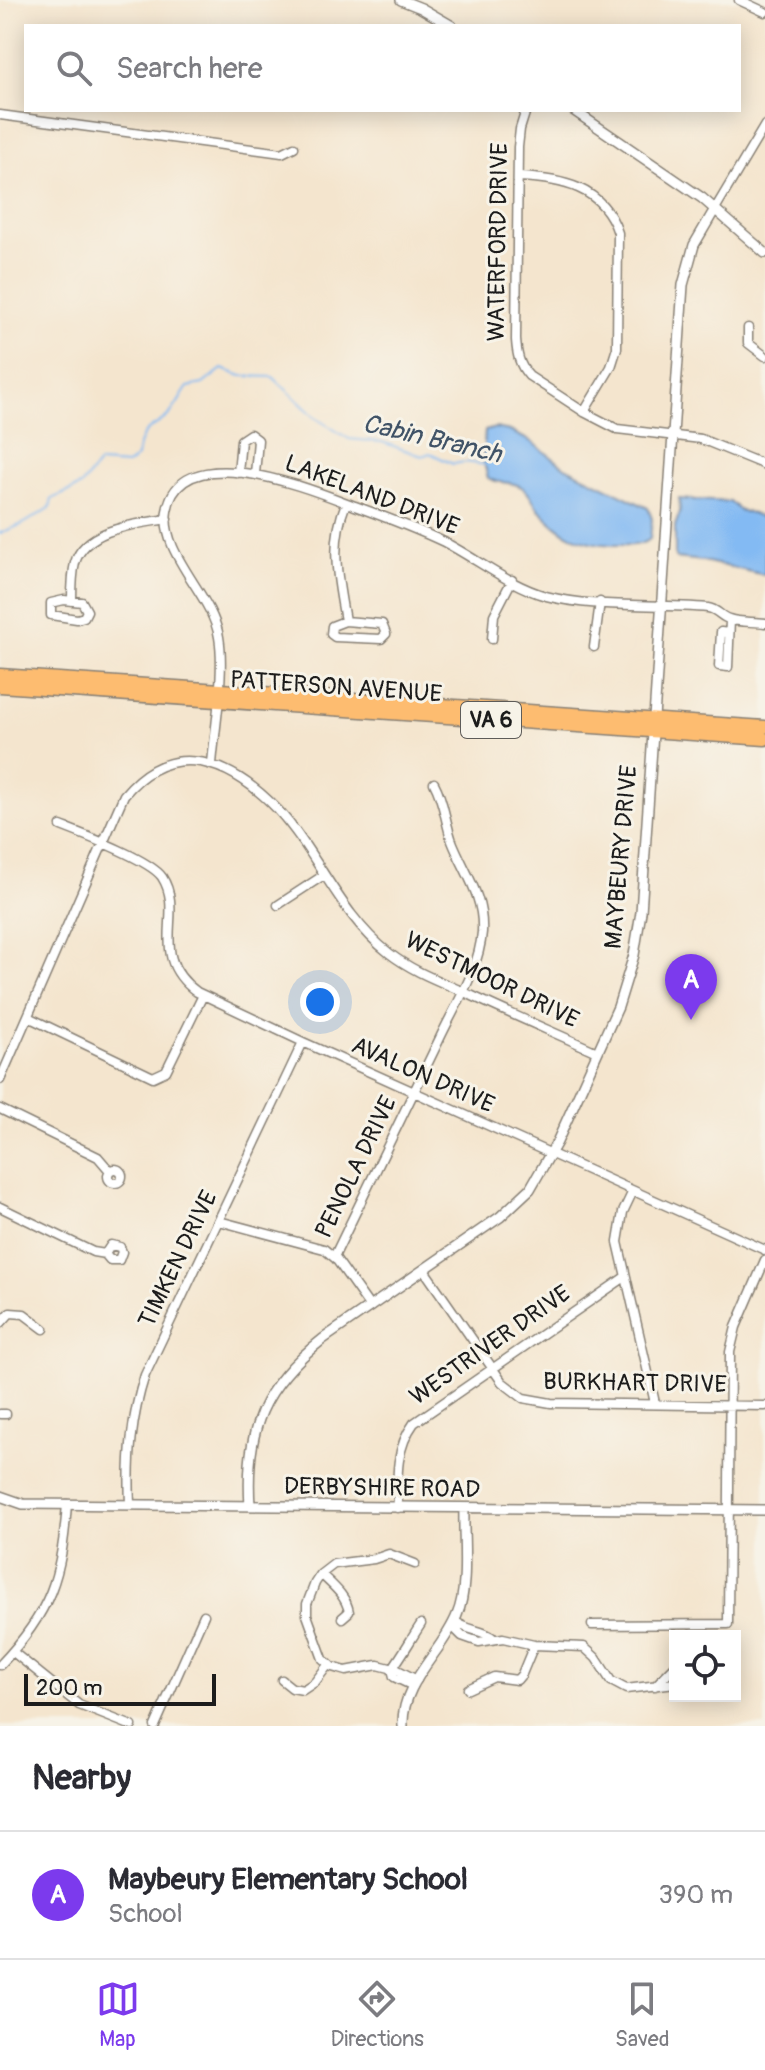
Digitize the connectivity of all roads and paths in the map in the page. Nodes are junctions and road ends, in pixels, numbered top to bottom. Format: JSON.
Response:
{"nodes":[{"id":1,"x":401,"y":0,"type":"edge"},
{"id":2,"x":739,"y":0,"type":"edge"},
{"id":3,"x":765,"y":12,"type":"edge"},
{"id":4,"x":449,"y":24,"type":"edge"},
{"id":5,"x":525,"y":112,"type":"edge"},
{"id":6,"x":576,"y":112,"type":"edge"},
{"id":7,"x":0,"y":115,"type":"edge"},
{"id":8,"x":765,"y":125,"type":"edge"},
{"id":9,"x":294,"y":147,"type":"dead end"},
{"id":10,"x":518,"y":177,"type":"junction"},
{"id":11,"x":715,"y":209,"type":"junction"},
{"id":12,"x":765,"y":253,"type":"edge"},
{"id":13,"x":748,"y":328,"type":"dead end"},
{"id":14,"x":765,"y":356,"type":"edge"},
{"id":15,"x":584,"y":412,"type":"junction"},
{"id":16,"x":673,"y":436,"type":"junction"},
{"id":17,"x":765,"y":465,"type":"edge"},
{"id":18,"x":238,"y":473,"type":"junction"},
{"id":19,"x":255,"y":474,"type":"junction"},
{"id":20,"x":346,"y":503,"type":"junction"},
{"id":21,"x":167,"y":519,"type":"junction"},
{"id":22,"x":512,"y":580,"type":"junction"},
{"id":23,"x":72,"y":601,"type":"dead end"},
{"id":24,"x":600,"y":602,"type":"junction"},
{"id":25,"x":661,"y":606,"type":"junction"},
{"id":26,"x":730,"y":620,"type":"junction"},
{"id":27,"x":345,"y":621,"type":"junction"},
{"id":28,"x":765,"y":623,"type":"edge"},
{"id":29,"x":729,"y":633,"type":"dead end"},
{"id":30,"x":492,"y":639,"type":"dead end"},
{"id":31,"x":594,"y":647,"type":"dead end"},
{"id":32,"x":0,"y":675,"type":"edge"},
{"id":33,"x":0,"y":686,"type":"edge"},
{"id":34,"x":218,"y":696,"type":"junction"},
{"id":35,"x":653,"y":725,"type":"junction"},
{"id":36,"x":765,"y":727,"type":"edge"},
{"id":37,"x":765,"y":739,"type":"edge"},
{"id":38,"x":212,"y":764,"type":"junction"},
{"id":39,"x":434,"y":783,"type":"dead end"},
{"id":40,"x":61,"y":826,"type":"dead end"},
{"id":41,"x":102,"y":844,"type":"junction"},
{"id":42,"x":324,"y":875,"type":"junction"},
{"id":43,"x":278,"y":905,"type":"dead end"},
{"id":44,"x":462,"y":991,"type":"junction"},
{"id":45,"x":203,"y":995,"type":"junction"},
{"id":46,"x":28,"y":1017,"type":"junction"},
{"id":47,"x":303,"y":1042,"type":"junction"},
{"id":48,"x":597,"y":1052,"type":"junction"},
{"id":49,"x":0,"y":1080,"type":"edge"},
{"id":50,"x":414,"y":1093,"type":"junction"},
{"id":51,"x":0,"y":1109,"type":"edge"},
{"id":52,"x":550,"y":1154,"type":"junction"},
{"id":53,"x":110,"y":1171,"type":"dead end"},
{"id":54,"x":633,"y":1191,"type":"junction"},
{"id":55,"x":0,"y":1207,"type":"edge"},
{"id":56,"x":219,"y":1221,"type":"junction"},
{"id":57,"x":765,"y":1250,"type":"edge"},
{"id":58,"x":105,"y":1254,"type":"dead end"},
{"id":59,"x":334,"y":1257,"type":"junction"},
{"id":60,"x":765,"y":1260,"type":"edge"},
{"id":61,"x":424,"y":1270,"type":"junction"},
{"id":62,"x":625,"y":1277,"type":"junction"},
{"id":63,"x":370,"y":1307,"type":"junction"},
{"id":64,"x":0,"y":1324,"type":"edge"},
{"id":65,"x":44,"y":1329,"type":"dead end"},
{"id":66,"x":491,"y":1368,"type":"junction"},
{"id":67,"x":655,"y":1403,"type":"junction"},
{"id":68,"x":730,"y":1405,"type":"junction"},
{"id":69,"x":765,"y":1406,"type":"edge"},
{"id":70,"x":0,"y":1496,"type":"edge"},
{"id":71,"x":67,"y":1504,"type":"junction"},
{"id":72,"x":130,"y":1504,"type":"junction"},
{"id":73,"x":250,"y":1506,"type":"junction"},
{"id":74,"x":398,"y":1508,"type":"junction"},
{"id":75,"x":464,"y":1509,"type":"junction"},
{"id":76,"x":729,"y":1510,"type":"junction"},
{"id":77,"x":765,"y":1510,"type":"edge"},
{"id":78,"x":415,"y":1564,"type":"dead end"},
{"id":79,"x":321,"y":1574,"type":"junction"},
{"id":80,"x":204,"y":1615,"type":"dead end"},
{"id":81,"x":342,"y":1618,"type":"dead end"},
{"id":82,"x":421,"y":1624,"type":"dead end"},
{"id":83,"x":453,"y":1624,"type":"junction"},
{"id":84,"x":592,"y":1625,"type":"dead end"},
{"id":85,"x":534,"y":1645,"type":"junction"},
{"id":86,"x":13,"y":1652,"type":"junction"},
{"id":87,"x":0,"y":1665,"type":"edge"},
{"id":88,"x":328,"y":1665,"type":"junction"},
{"id":89,"x":392,"y":1669,"type":"junction"},
{"id":90,"x":669,"y":1672,"type":"edge"},
{"id":91,"x":282,"y":1680,"type":"dead end"},
{"id":92,"x":415,"y":1683,"type":"junction"},
{"id":93,"x":669,"y":1684,"type":"edge"},
{"id":94,"x":654,"y":1687,"type":"junction"},
{"id":95,"x":468,"y":1689,"type":"dead end"},
{"id":96,"x":132,"y":1726,"type":"edge"},
{"id":97,"x":155,"y":1726,"type":"edge"},
{"id":98,"x":403,"y":1726,"type":"edge"}],
"edges":[{"from":1,"to":4,"type":"street"},
{"from":2,"to":3,"type":"street"},
{"from":5,"to":10,"type":"street","name":"WATERFORD DRIVE"},
{"from":6,"to":11,"type":"street"},
{"from":7,"to":9,"type":"street"},
{"from":8,"to":11,"type":"street"},
{"from":10,"to":15,"type":"street","name":"WATERFORD DRIVE"},
{"from":10,"to":15,"type":"street"},
{"from":11,"to":12,"type":"street"},
{"from":11,"to":16,"type":"street","name":"MAYBEURY DRIVE"},
{"from":13,"to":14,"type":"street"},
{"from":15,"to":16,"type":"street"},
{"from":16,"to":17,"type":"street"},
{"from":16,"to":25,"type":"street","name":"MAYBEURY DRIVE"},
{"from":18,"to":19,"type":"street","name":"LAKELAND DRIVE"},
{"from":18,"to":19,"type":"street"},
{"from":18,"to":21,"type":"street","name":"LAKELAND DRIVE"},
{"from":19,"to":20,"type":"street","name":"LAKELAND DRIVE"},
{"from":20,"to":22,"type":"street","name":"LAKELAND DRIVE"},
{"from":20,"to":27,"type":"street"},
{"from":21,"to":23,"type":"street"},
{"from":21,"to":34,"type":"street"},
{"from":22,"to":24,"type":"street","name":"LAKELAND DRIVE"},
{"from":22,"to":30,"type":"street"},
{"from":24,"to":25,"type":"street","name":"LAKELAND DRIVE"},
{"from":24,"to":31,"type":"street"},
{"from":25,"to":26,"type":"street","name":"LAKELAND DRIVE"},
{"from":25,"to":35,"type":"street","name":"MAYBEURY DRIVE"},
{"from":26,"to":28,"type":"street","name":"LAKELAND DRIVE"},
{"from":26,"to":29,"type":"street"},
{"from":27,"to":27,"type":"street"},
{"from":32,"to":34,"type":"main road","name":"PATTERSON AVENUE","number":"VA 6"},
{"from":33,"to":34,"type":"main road","name":"PATTERSON AVENUE","number":"VA 6"},
{"from":34,"to":35,"type":"main road","name":"PATTERSON AVENUE","number":"VA 6"},
{"from":34,"to":38,"type":"street"},
{"from":35,"to":36,"type":"main road","name":"PATTERSON AVENUE","number":"VA 6"},
{"from":35,"to":37,"type":"main road","name":"PATTERSON AVENUE","number":"VA 6"},
{"from":35,"to":48,"type":"street","name":"MAYBEURY DRIVE"},
{"from":38,"to":41,"type":"street"},
{"from":38,"to":42,"type":"street","name":"WESTMOOR DRIVE"},
{"from":39,"to":44,"type":"street","name":"PENOLA DRIVE"},
{"from":40,"to":41,"type":"street","name":"AVALON DRIVE"},
{"from":41,"to":45,"type":"street","name":"AVALON DRIVE"},
{"from":41,"to":46,"type":"street"},
{"from":42,"to":43,"type":"street"},
{"from":42,"to":44,"type":"street","name":"WESTMOOR DRIVE"},
{"from":44,"to":48,"type":"street","name":"WESTMOOR DRIVE"},
{"from":44,"to":50,"type":"street","name":"PENOLA DRIVE"},
{"from":45,"to":46,"type":"street"},
{"from":45,"to":47,"type":"street","name":"AVALON DRIVE"},
{"from":46,"to":49,"type":"street"},
{"from":47,"to":50,"type":"street","name":"AVALON DRIVE"},
{"from":47,"to":56,"type":"street","name":"TIMKEN DRIVE"},
{"from":48,"to":52,"type":"street","name":"MAYBEURY DRIVE"},
{"from":50,"to":52,"type":"street","name":"AVALON DRIVE"},
{"from":50,"to":59,"type":"street","name":"PENOLA DRIVE"},
{"from":51,"to":53,"type":"street"},
{"from":52,"to":54,"type":"street","name":"AVALON DRIVE"},
{"from":52,"to":61,"type":"street","name":"MAYBEURY DRIVE"},
{"from":54,"to":57,"type":"street","name":"AVALON DRIVE"},
{"from":54,"to":62,"type":"street"},
{"from":55,"to":58,"type":"street"},
{"from":56,"to":59,"type":"street"},
{"from":56,"to":72,"type":"street","name":"TIMKEN DRIVE"},
{"from":59,"to":63,"type":"street"},
{"from":60,"to":68,"type":"street"},
{"from":61,"to":63,"type":"street","name":"MAYBEURY DRIVE"},
{"from":61,"to":66,"type":"street","name":"BURKHART DRIVE"},
{"from":62,"to":66,"type":"street","name":"WESTRIVER DRIVE"},
{"from":62,"to":67,"type":"street"},
{"from":63,"to":73,"type":"street","name":"MAYBEURY DRIVE"},
{"from":64,"to":65,"type":"street"},
{"from":66,"to":67,"type":"street","name":"BURKHART DRIVE"},
{"from":66,"to":74,"type":"street","name":"WESTRIVER DRIVE"},
{"from":67,"to":68,"type":"street","name":"BURKHART DRIVE"},
{"from":68,"to":69,"type":"street","name":"BURKHART DRIVE"},
{"from":68,"to":76,"type":"street"},
{"from":70,"to":71,"type":"street","name":"DERBYSHIRE ROAD"},
{"from":71,"to":72,"type":"street","name":"DERBYSHIRE ROAD"},
{"from":71,"to":86,"type":"street"},
{"from":72,"to":73,"type":"street","name":"DERBYSHIRE ROAD"},
{"from":73,"to":74,"type":"street","name":"DERBYSHIRE ROAD"},
{"from":74,"to":75,"type":"street","name":"DERBYSHIRE ROAD"},
{"from":75,"to":76,"type":"street","name":"DERBYSHIRE ROAD"},
{"from":75,"to":83,"type":"street"},
{"from":76,"to":77,"type":"street","name":"DERBYSHIRE ROAD"},
{"from":76,"to":84,"type":"street"},
{"from":78,"to":79,"type":"street"},
{"from":79,"to":81,"type":"street"},
{"from":79,"to":88,"type":"street"},
{"from":80,"to":97,"type":"street"},
{"from":82,"to":89,"type":"street"},
{"from":83,"to":85,"type":"street"},
{"from":83,"to":92,"type":"street"},
{"from":85,"to":94,"type":"street"},
{"from":85,"to":95,"type":"street"},
{"from":86,"to":87,"type":"street"},
{"from":86,"to":96,"type":"street"},
{"from":88,"to":89,"type":"street"},
{"from":88,"to":91,"type":"street"},
{"from":89,"to":92,"type":"street"},
{"from":90,"to":94,"type":"street"},
{"from":92,"to":98,"type":"street"},
{"from":93,"to":94,"type":"street"}]}
